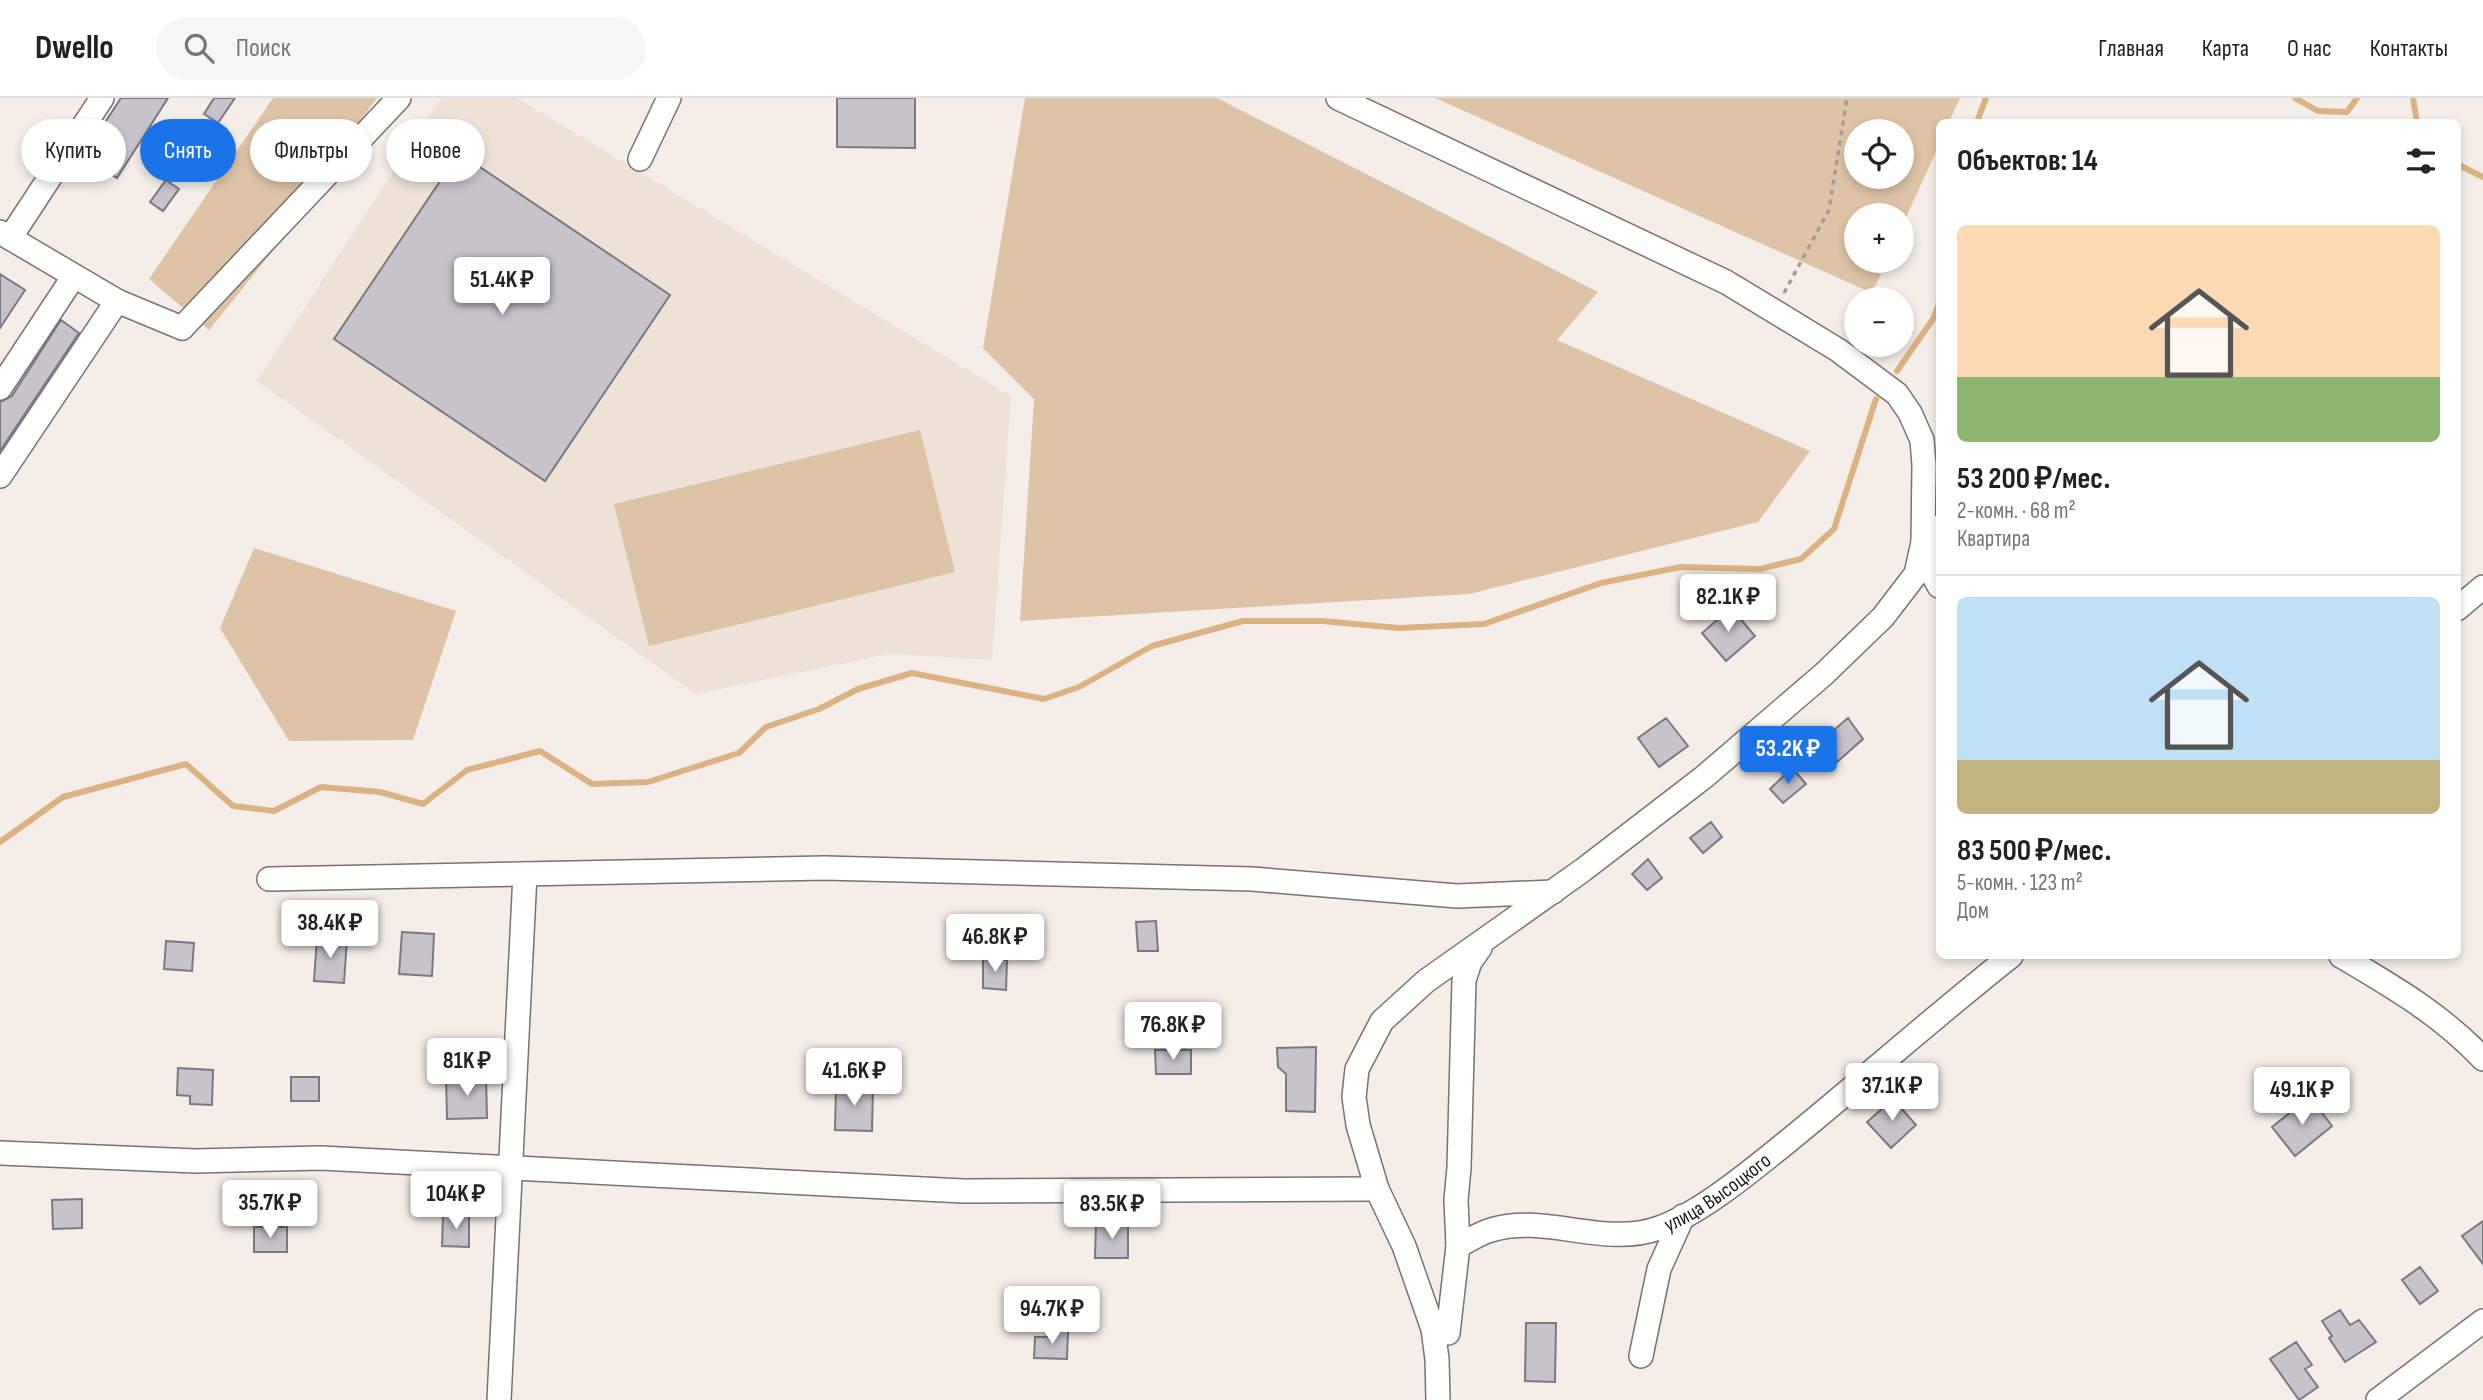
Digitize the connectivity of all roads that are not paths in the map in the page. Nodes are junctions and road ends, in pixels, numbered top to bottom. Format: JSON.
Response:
{"nodes":[{"id":1,"x":102,"y":98,"type":"edge"},
{"id":2,"x":399,"y":98,"type":"edge"},
{"id":3,"x":669,"y":98,"type":"edge"},
{"id":4,"x":1338,"y":98,"type":"edge"},
{"id":5,"x":640,"y":159,"type":"dead end"},
{"id":6,"x":5,"y":235,"type":"edge"},
{"id":7,"x":74,"y":276,"type":"junction"},
{"id":8,"x":117,"y":301,"type":"junction"},
{"id":9,"x":0,"y":388,"type":"edge"},
{"id":10,"x":0,"y":476,"type":"edge"},
{"id":11,"x":1931,"y":535,"type":"edge"},
{"id":12,"x":1936,"y":581,"type":"edge"},
{"id":13,"x":2483,"y":587,"type":"edge"},
{"id":14,"x":2461,"y":606,"type":"edge"},
{"id":15,"x":525,"y":874,"type":"junction"},
{"id":16,"x":269,"y":879,"type":"dead end"},
{"id":17,"x":1553,"y":892,"type":"junction"},
{"id":18,"x":1484,"y":942,"type":"junction"},
{"id":19,"x":2007,"y":959,"type":"edge"},
{"id":20,"x":2346,"y":959,"type":"edge"},
{"id":21,"x":2483,"y":1059,"type":"edge"},
{"id":22,"x":0,"y":1153,"type":"edge"},
{"id":23,"x":512,"y":1168,"type":"junction"},
{"id":24,"x":1377,"y":1189,"type":"junction"},
{"id":25,"x":1683,"y":1216,"type":"junction"},
{"id":26,"x":1458,"y":1246,"type":"junction"},
{"id":27,"x":2483,"y":1321,"type":"edge"},
{"id":28,"x":1433,"y":1329,"type":"junction"},
{"id":29,"x":1642,"y":1356,"type":"dead end"},
{"id":30,"x":499,"y":1400,"type":"edge"},
{"id":31,"x":1438,"y":1400,"type":"edge"},
{"id":32,"x":2378,"y":1400,"type":"edge"}],
"edges":[{"from":1,"to":6,"type":"street"},
{"from":2,"to":8,"type":"street"},
{"from":3,"to":5,"type":"street"},
{"from":4,"to":11,"type":"street"},
{"from":6,"to":7,"type":"street"},
{"from":7,"to":8,"type":"street"},
{"from":7,"to":9,"type":"street"},
{"from":8,"to":10,"type":"street"},
{"from":11,"to":12,"type":"street"},
{"from":11,"to":17,"type":"street"},
{"from":13,"to":14,"type":"street"},
{"from":15,"to":16,"type":"street"},
{"from":15,"to":17,"type":"street"},
{"from":15,"to":23,"type":"street"},
{"from":17,"to":18,"type":"street"},
{"from":18,"to":24,"type":"street"},
{"from":18,"to":26,"type":"street"},
{"from":19,"to":25,"type":"street","name":"улица Высоцкого"},
{"from":20,"to":21,"type":"street"},
{"from":22,"to":23,"type":"street"},
{"from":23,"to":24,"type":"street"},
{"from":23,"to":30,"type":"street"},
{"from":24,"to":28,"type":"street"},
{"from":25,"to":26,"type":"street","name":"улица Высоцкого"},
{"from":25,"to":29,"type":"street"},
{"from":26,"to":28,"type":"street"},
{"from":27,"to":32,"type":"street"},
{"from":28,"to":31,"type":"street"}]}
